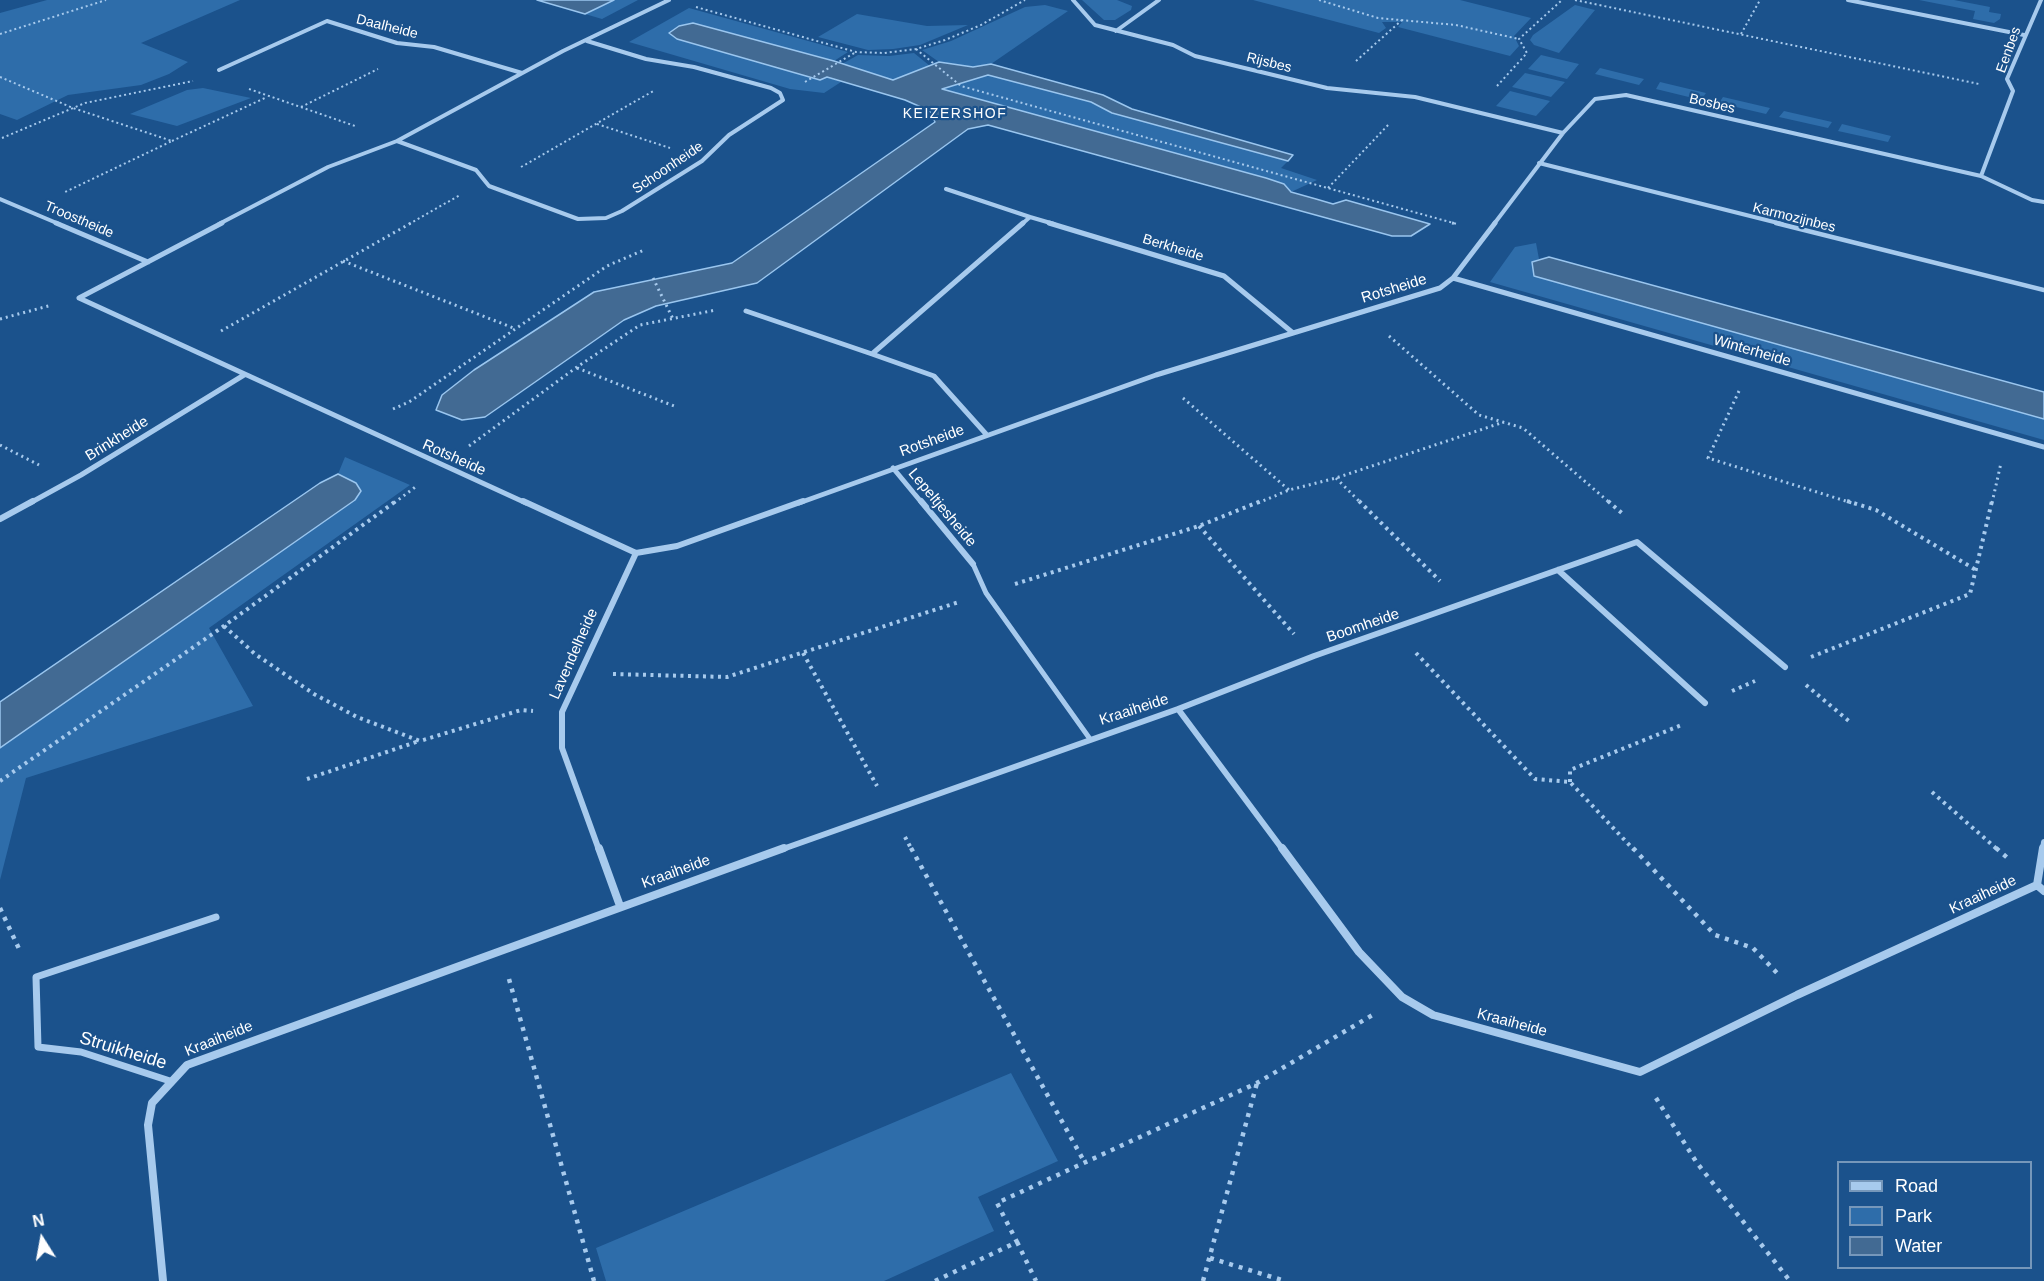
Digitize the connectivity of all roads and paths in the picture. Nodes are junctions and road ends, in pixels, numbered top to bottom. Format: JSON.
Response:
{"nodes":[{"id":1,"x":106,"y":0,"type":"edge"},
{"id":2,"x":669,"y":0,"type":"edge"},
{"id":3,"x":1025,"y":0,"type":"edge"},
{"id":4,"x":1073,"y":0,"type":"edge"},
{"id":5,"x":1159,"y":0,"type":"edge"},
{"id":6,"x":1319,"y":0,"type":"edge"},
{"id":7,"x":1562,"y":0,"type":"edge"},
{"id":8,"x":1575,"y":0,"type":"edge"},
{"id":9,"x":1760,"y":0,"type":"edge"},
{"id":10,"x":1848,"y":0,"type":"edge"},
{"id":11,"x":2041,"y":0,"type":"edge"},
{"id":12,"x":696,"y":6,"type":"dead end"},
{"id":13,"x":1402,"y":20,"type":"junction"},
{"id":14,"x":1116,"y":31,"type":"junction"},
{"id":15,"x":0,"y":34,"type":"edge"},
{"id":16,"x":1741,"y":34,"type":"junction"},
{"id":17,"x":2024,"y":35,"type":"junction"},
{"id":18,"x":1519,"y":39,"type":"junction"},
{"id":19,"x":587,"y":41,"type":"junction"},
{"id":20,"x":423,"y":46,"type":"junction"},
{"id":21,"x":916,"y":49,"type":"junction"},
{"id":22,"x":856,"y":52,"type":"junction"},
{"id":23,"x":694,"y":67,"type":"junction"},
{"id":24,"x":219,"y":70,"type":"joint"},
{"id":25,"x":522,"y":73,"type":"junction"},
{"id":26,"x":0,"y":77,"type":"edge"},
{"id":27,"x":805,"y":82,"type":"dead end"},
{"id":28,"x":188,"y":83,"type":"junction"},
{"id":29,"x":200,"y":84,"type":"dead end"},
{"id":30,"x":246,"y":88,"type":"dead end"},
{"id":31,"x":1327,"y":88,"type":"junction"},
{"id":32,"x":2013,"y":92,"type":"junction"},
{"id":33,"x":268,"y":96,"type":"junction"},
{"id":34,"x":1414,"y":97,"type":"junction"},
{"id":35,"x":300,"y":107,"type":"junction"},
{"id":36,"x":73,"y":108,"type":"junction"},
{"id":37,"x":1475,"y":112,"type":"junction"},
{"id":38,"x":596,"y":124,"type":"junction"},
{"id":39,"x":1563,"y":133,"type":"junction"},
{"id":40,"x":2,"y":138,"type":"dead end"},
{"id":41,"x":172,"y":141,"type":"junction"},
{"id":42,"x":397,"y":141,"type":"junction"},
{"id":43,"x":704,"y":159,"type":"junction"},
{"id":44,"x":1539,"y":163,"type":"junction"},
{"id":45,"x":1981,"y":176,"type":"junction"},
{"id":46,"x":484,"y":182,"type":"junction"},
{"id":47,"x":489,"y":186,"type":"junction"},
{"id":48,"x":1328,"y":188,"type":"junction"},
{"id":49,"x":946,"y":189,"type":"dead end"},
{"id":50,"x":0,"y":200,"type":"edge"},
{"id":51,"x":2044,"y":202,"type":"edge"},
{"id":52,"x":26,"y":211,"type":"junction"},
{"id":53,"x":1030,"y":217,"type":"junction"},
{"id":54,"x":1489,"y":232,"type":"junction"},
{"id":55,"x":644,"y":250,"type":"dead end"},
{"id":56,"x":343,"y":261,"type":"junction"},
{"id":57,"x":148,"y":262,"type":"junction"},
{"id":58,"x":653,"y":278,"type":"dead end"},
{"id":59,"x":1453,"y":278,"type":"junction"},
{"id":60,"x":2044,"y":290,"type":"edge"},
{"id":61,"x":79,"y":298,"type":"junction"},
{"id":62,"x":746,"y":311,"type":"joint"},
{"id":63,"x":1361,"y":312,"type":"junction"},
{"id":64,"x":0,"y":319,"type":"edge"},
{"id":65,"x":673,"y":319,"type":"junction"},
{"id":66,"x":516,"y":329,"type":"junction"},
{"id":67,"x":1293,"y":333,"type":"junction"},
{"id":68,"x":188,"y":350,"type":"junction"},
{"id":69,"x":872,"y":354,"type":"junction"},
{"id":70,"x":1752,"y":363,"type":"junction"},
{"id":71,"x":577,"y":367,"type":"junction"},
{"id":72,"x":244,"y":375,"type":"junction"},
{"id":73,"x":1156,"y":375,"type":"junction"},
{"id":74,"x":674,"y":406,"type":"dead end"},
{"id":75,"x":1504,"y":422,"type":"junction"},
{"id":76,"x":353,"y":425,"type":"junction"},
{"id":77,"x":986,"y":434,"type":"junction"},
{"id":78,"x":2007,"y":436,"type":"junction"},
{"id":79,"x":0,"y":445,"type":"edge"},
{"id":80,"x":2044,"y":447,"type":"edge"},
{"id":81,"x":442,"y":467,"type":"junction"},
{"id":82,"x":893,"y":468,"type":"junction"},
{"id":83,"x":1336,"y":478,"type":"junction"},
{"id":84,"x":71,"y":480,"type":"junction"},
{"id":85,"x":1289,"y":490,"type":"junction"},
{"id":86,"x":0,"y":519,"type":"edge"},
{"id":87,"x":1199,"y":526,"type":"junction"},
{"id":88,"x":1637,"y":542,"type":"junction"},
{"id":89,"x":636,"y":553,"type":"junction"},
{"id":90,"x":973,"y":564,"type":"joint"},
{"id":91,"x":1558,"y":570,"type":"junction"},
{"id":92,"x":1976,"y":570,"type":"junction"},
{"id":93,"x":986,"y":593,"type":"junction"},
{"id":94,"x":1463,"y":603,"type":"junction"},
{"id":95,"x":224,"y":626,"type":"junction"},
{"id":96,"x":1393,"y":629,"type":"junction"},
{"id":97,"x":802,"y":653,"type":"junction"},
{"id":98,"x":1314,"y":656,"type":"junction"},
{"id":99,"x":1785,"y":667,"type":"junction"},
{"id":100,"x":579,"y":674,"type":"junction"},
{"id":101,"x":1705,"y":703,"type":"junction"},
{"id":102,"x":1178,"y":708,"type":"junction"},
{"id":103,"x":562,"y":712,"type":"junction"},
{"id":104,"x":1850,"y":722,"type":"dead end"},
{"id":105,"x":1090,"y":739,"type":"junction"},
{"id":106,"x":420,"y":741,"type":"junction"},
{"id":107,"x":306,"y":779,"type":"dead end"},
{"id":108,"x":0,"y":781,"type":"edge"},
{"id":109,"x":1570,"y":782,"type":"junction"},
{"id":110,"x":1932,"y":792,"type":"dead end"},
{"id":111,"x":890,"y":810,"type":"junction"},
{"id":112,"x":2044,"y":842,"type":"edge"},
{"id":113,"x":2037,"y":885,"type":"junction"},
{"id":114,"x":2044,"y":891,"type":"edge"},
{"id":115,"x":620,"y":906,"type":"junction"},
{"id":116,"x":0,"y":908,"type":"edge"},
{"id":117,"x":216,"y":917,"type":"dead end"},
{"id":118,"x":501,"y":949,"type":"junction"},
{"id":119,"x":36,"y":977,"type":"junction"},
{"id":120,"x":1797,"y":995,"type":"junction"},
{"id":121,"x":1402,"y":997,"type":"junction"},
{"id":122,"x":1640,"y":1072,"type":"junction"},
{"id":123,"x":170,"y":1081,"type":"junction"},
{"id":124,"x":1257,"y":1083,"type":"junction"},
{"id":125,"x":1085,"y":1163,"type":"junction"},
{"id":126,"x":1017,"y":1242,"type":"junction"},
{"id":127,"x":1210,"y":1258,"type":"junction"},
{"id":128,"x":163,"y":1281,"type":"edge"},
{"id":129,"x":594,"y":1281,"type":"edge"},
{"id":130,"x":935,"y":1281,"type":"edge"},
{"id":131,"x":1036,"y":1281,"type":"edge"},
{"id":132,"x":1203,"y":1281,"type":"edge"},
{"id":133,"x":1285,"y":1281,"type":"edge"},
{"id":134,"x":1790,"y":1281,"type":"edge"}],
"edges":[{"from":1,"to":15,"type":"path"},
{"from":2,"to":19,"type":"street"},
{"from":3,"to":21,"type":"path"},
{"from":4,"to":14,"type":"street","name":"Rijsbes"},
{"from":5,"to":14,"type":"street"},
{"from":6,"to":13,"type":"path"},
{"from":7,"to":18,"type":"path"},
{"from":8,"to":16,"type":"path"},
{"from":9,"to":16,"type":"path"},
{"from":10,"to":17,"type":"street"},
{"from":11,"to":17,"type":"street","name":"Eenbes"},
{"from":12,"to":22,"type":"path"},
{"from":13,"to":18,"type":"path"},
{"from":13,"to":31,"type":"path"},
{"from":14,"to":31,"type":"street","name":"Rijsbes"},
{"from":16,"to":32,"type":"path"},
{"from":17,"to":32,"type":"street","name":"Eenbes"},
{"from":18,"to":37,"type":"path"},
{"from":19,"to":23,"type":"street","name":"Schoonheide"},
{"from":19,"to":25,"type":"street"},
{"from":20,"to":24,"type":"street","name":"Daalheide"},
{"from":20,"to":25,"type":"street","name":"Daalheide"},
{"from":20,"to":35,"type":"path"},
{"from":21,"to":22,"type":"path"},
{"from":21,"to":48,"type":"path"},
{"from":22,"to":27,"type":"path"},
{"from":23,"to":38,"type":"path"},
{"from":23,"to":43,"type":"street","name":"Schoonheide"},
{"from":24,"to":28,"type":"path"},
{"from":25,"to":42,"type":"street"},
{"from":26,"to":36,"type":"path"},
{"from":28,"to":29,"type":"path"},
{"from":28,"to":36,"type":"path"},
{"from":30,"to":33,"type":"path"},
{"from":31,"to":34,"type":"street","name":"Rijsbes"},
{"from":32,"to":45,"type":"street","name":"Eenbes"},
{"from":33,"to":35,"type":"path"},
{"from":33,"to":41,"type":"path"},
{"from":34,"to":37,"type":"street","name":"Rijsbes"},
{"from":34,"to":48,"type":"path"},
{"from":35,"to":42,"type":"path"},
{"from":36,"to":40,"type":"path"},
{"from":36,"to":41,"type":"path"},
{"from":37,"to":39,"type":"street","name":"Rijsbes"},
{"from":38,"to":43,"type":"path"},
{"from":38,"to":47,"type":"path"},
{"from":39,"to":44,"type":"street","name":"Bosbes"},
{"from":39,"to":45,"type":"street","name":"Bosbes"},
{"from":41,"to":52,"type":"path"},
{"from":42,"to":46,"type":"street","name":"Schoonheide"},
{"from":42,"to":57,"type":"street"},
{"from":43,"to":47,"type":"street","name":"Schoonheide"},
{"from":44,"to":54,"type":"street","name":"Bosbes"},
{"from":44,"to":60,"type":"street","name":"Karmozijnbes"},
{"from":45,"to":51,"type":"street","name":"Bosbes"},
{"from":46,"to":47,"type":"street","name":"Schoonheide"},
{"from":46,"to":56,"type":"path"},
{"from":48,"to":54,"type":"path"},
{"from":49,"to":53,"type":"street","name":"Berkheide"},
{"from":50,"to":52,"type":"street","name":"Troostheide"},
{"from":52,"to":57,"type":"street","name":"Troostheide"},
{"from":53,"to":67,"type":"street","name":"Berkheide"},
{"from":53,"to":69,"type":"street"},
{"from":54,"to":59,"type":"street","name":"Bosbes"},
{"from":55,"to":66,"type":"path"},
{"from":56,"to":66,"type":"path"},
{"from":56,"to":68,"type":"path"},
{"from":57,"to":61,"type":"street"},
{"from":58,"to":65,"type":"path"},
{"from":59,"to":63,"type":"street","name":"Rotsheide"},
{"from":59,"to":70,"type":"street","name":"Winterheide"},
{"from":61,"to":64,"type":"path"},
{"from":61,"to":68,"type":"street","name":"Rotsheide"},
{"from":62,"to":65,"type":"path"},
{"from":62,"to":69,"type":"street"},
{"from":63,"to":67,"type":"street","name":"Rotsheide"},
{"from":63,"to":75,"type":"path"},
{"from":65,"to":71,"type":"path"},
{"from":66,"to":76,"type":"path"},
{"from":67,"to":73,"type":"street","name":"Rotsheide"},
{"from":68,"to":72,"type":"street","name":"Rotsheide"},
{"from":69,"to":77,"type":"street"},
{"from":70,"to":78,"type":"street","name":"Winterheide"},
{"from":70,"to":92,"type":"path"},
{"from":71,"to":74,"type":"path"},
{"from":71,"to":81,"type":"path"},
{"from":72,"to":76,"type":"street","name":"Rotsheide"},
{"from":72,"to":84,"type":"street","name":"Brinkheide"},
{"from":73,"to":77,"type":"street","name":"Rotsheide"},
{"from":73,"to":85,"type":"path"},
{"from":75,"to":83,"type":"path"},
{"from":75,"to":88,"type":"path"},
{"from":76,"to":81,"type":"street","name":"Rotsheide"},
{"from":77,"to":82,"type":"street","name":"Rotsheide"},
{"from":78,"to":80,"type":"street","name":"Winterheide"},
{"from":78,"to":92,"type":"path"},
{"from":79,"to":84,"type":"path"},
{"from":81,"to":89,"type":"street","name":"Rotsheide"},
{"from":81,"to":95,"type":"path"},
{"from":82,"to":89,"type":"street","name":"Rotsheide"},
{"from":82,"to":90,"type":"street","name":"Lepeltjesheide"},
{"from":83,"to":85,"type":"path"},
{"from":83,"to":94,"type":"path"},
{"from":84,"to":86,"type":"street","name":"Brinkheide"},
{"from":85,"to":87,"type":"path"},
{"from":87,"to":93,"type":"path"},
{"from":87,"to":98,"type":"path"},
{"from":88,"to":91,"type":"street","name":"Boomheide"},
{"from":88,"to":99,"type":"street"},
{"from":89,"to":100,"type":"street","name":"Lavendelheide"},
{"from":90,"to":93,"type":"street"},
{"from":91,"to":94,"type":"street","name":"Boomheide"},
{"from":91,"to":101,"type":"street"},
{"from":92,"to":99,"type":"path"},
{"from":93,"to":97,"type":"path"},
{"from":93,"to":105,"type":"street"},
{"from":94,"to":96,"type":"street","name":"Boomheide"},
{"from":95,"to":106,"type":"path"},
{"from":95,"to":108,"type":"path"},
{"from":96,"to":98,"type":"street","name":"Boomheide"},
{"from":96,"to":109,"type":"path"},
{"from":97,"to":100,"type":"path"},
{"from":97,"to":111,"type":"path"},
{"from":98,"to":102,"type":"street","name":"Boomheide"},
{"from":99,"to":101,"type":"path"},
{"from":99,"to":104,"type":"path"},
{"from":100,"to":103,"type":"street","name":"Lavendelheide"},
{"from":101,"to":109,"type":"path"},
{"from":102,"to":105,"type":"street","name":"Kraaiheide"},
{"from":102,"to":121,"type":"street","name":"Kraaiheide"},
{"from":103,"to":106,"type":"path"},
{"from":103,"to":115,"type":"street","name":"Lavendelheide"},
{"from":105,"to":111,"type":"street","name":"Kraaiheide"},
{"from":106,"to":107,"type":"path"},
{"from":109,"to":120,"type":"path"},
{"from":110,"to":113,"type":"path"},
{"from":111,"to":115,"type":"street","name":"Kraaiheide"},
{"from":111,"to":125,"type":"path"},
{"from":112,"to":113,"type":"street"},
{"from":113,"to":114,"type":"street","name":"Kraaiheide"},
{"from":113,"to":120,"type":"street","name":"Kraaiheide"},
{"from":115,"to":118,"type":"street","name":"Kraaiheide"},
{"from":116,"to":119,"type":"path"},
{"from":117,"to":119,"type":"street"},
{"from":118,"to":123,"type":"street","name":"Kraaiheide"},
{"from":118,"to":129,"type":"path"},
{"from":119,"to":123,"type":"street","name":"Struikheide"},
{"from":120,"to":122,"type":"street","name":"Kraaiheide"},
{"from":121,"to":122,"type":"street","name":"Kraaiheide"},
{"from":121,"to":124,"type":"path"},
{"from":122,"to":134,"type":"path"},
{"from":123,"to":128,"type":"street","name":"Struikheide"},
{"from":124,"to":125,"type":"path"},
{"from":124,"to":127,"type":"path"},
{"from":125,"to":126,"type":"path"},
{"from":126,"to":130,"type":"path"},
{"from":126,"to":131,"type":"path"},
{"from":127,"to":132,"type":"path"},
{"from":127,"to":133,"type":"path"}]}
